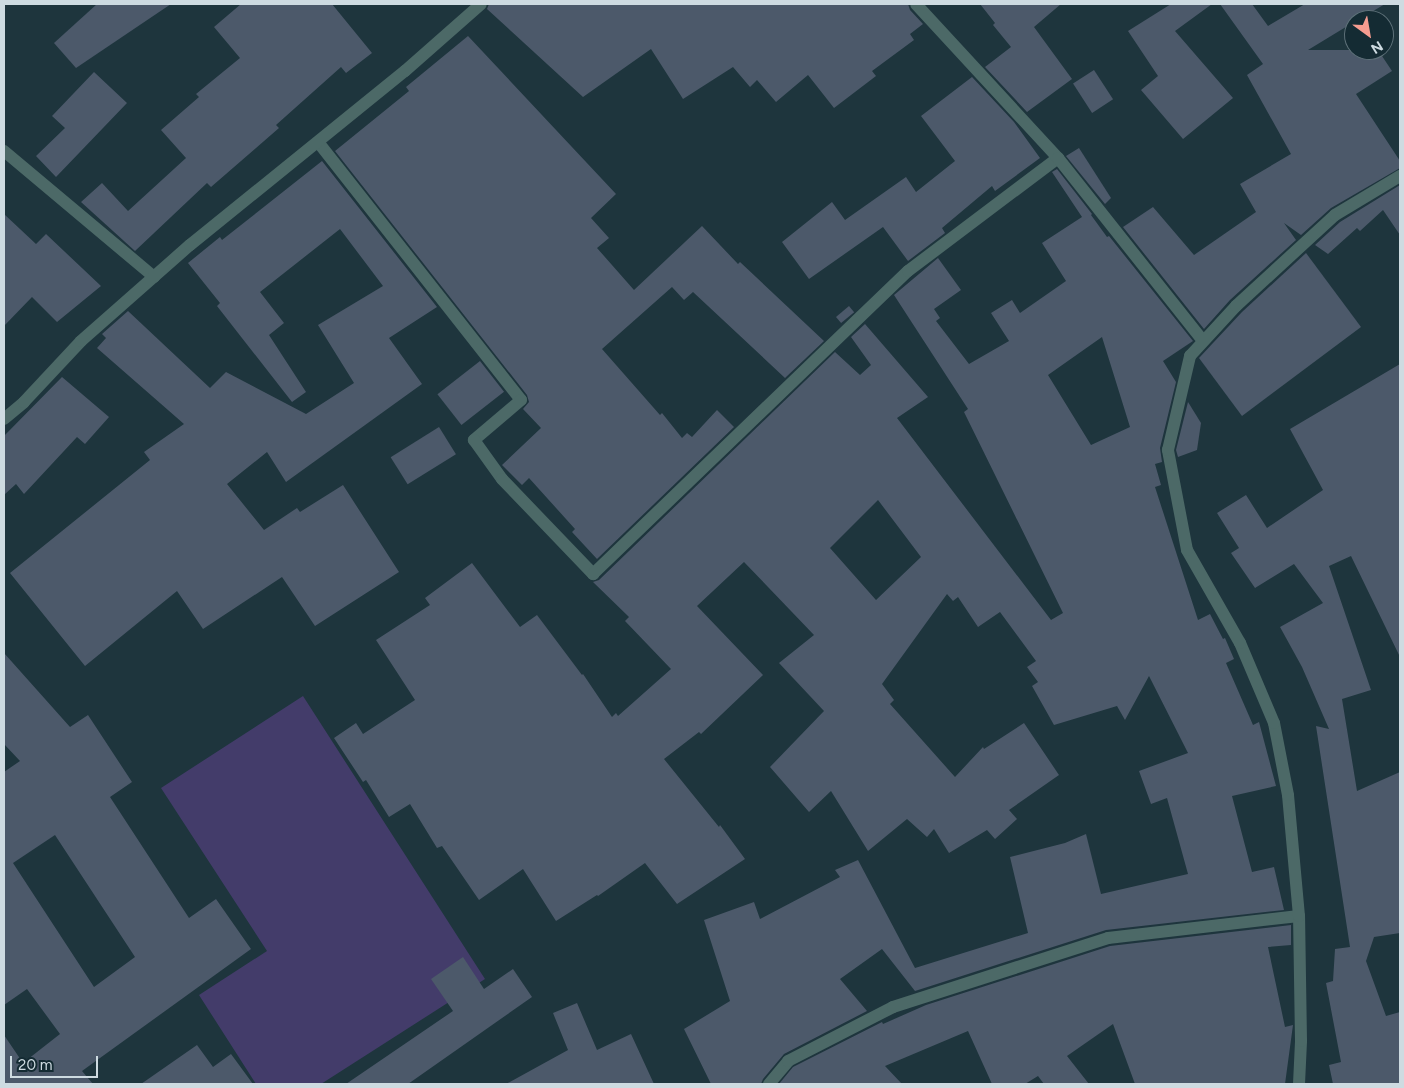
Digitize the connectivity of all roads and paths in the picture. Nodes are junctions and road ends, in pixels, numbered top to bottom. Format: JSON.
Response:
{"nodes":[{"id":1,"x":481,"y":4,"type":"edge"},
{"id":2,"x":916,"y":4,"type":"edge"},
{"id":3,"x":318,"y":142,"type":"junction"},
{"id":4,"x":4,"y":151,"type":"edge"},
{"id":5,"x":1058,"y":158,"type":"junction"},
{"id":6,"x":1400,"y":176,"type":"edge"},
{"id":7,"x":154,"y":277,"type":"junction"},
{"id":8,"x":1203,"y":341,"type":"junction"},
{"id":9,"x":4,"y":419,"type":"edge"},
{"id":10,"x":1299,"y":916,"type":"junction"},
{"id":11,"x":769,"y":1084,"type":"edge"},
{"id":12,"x":1299,"y":1084,"type":"edge"}],
"edges":[{"from":1,"to":3,"type":"street"},
{"from":2,"to":5,"type":"street"},
{"from":3,"to":5,"type":"street"},
{"from":3,"to":7,"type":"street"},
{"from":4,"to":7,"type":"street"},
{"from":5,"to":8,"type":"street"},
{"from":6,"to":8,"type":"street"},
{"from":7,"to":9,"type":"street"},
{"from":8,"to":10,"type":"street"},
{"from":10,"to":11,"type":"street"},
{"from":10,"to":12,"type":"street"}]}
